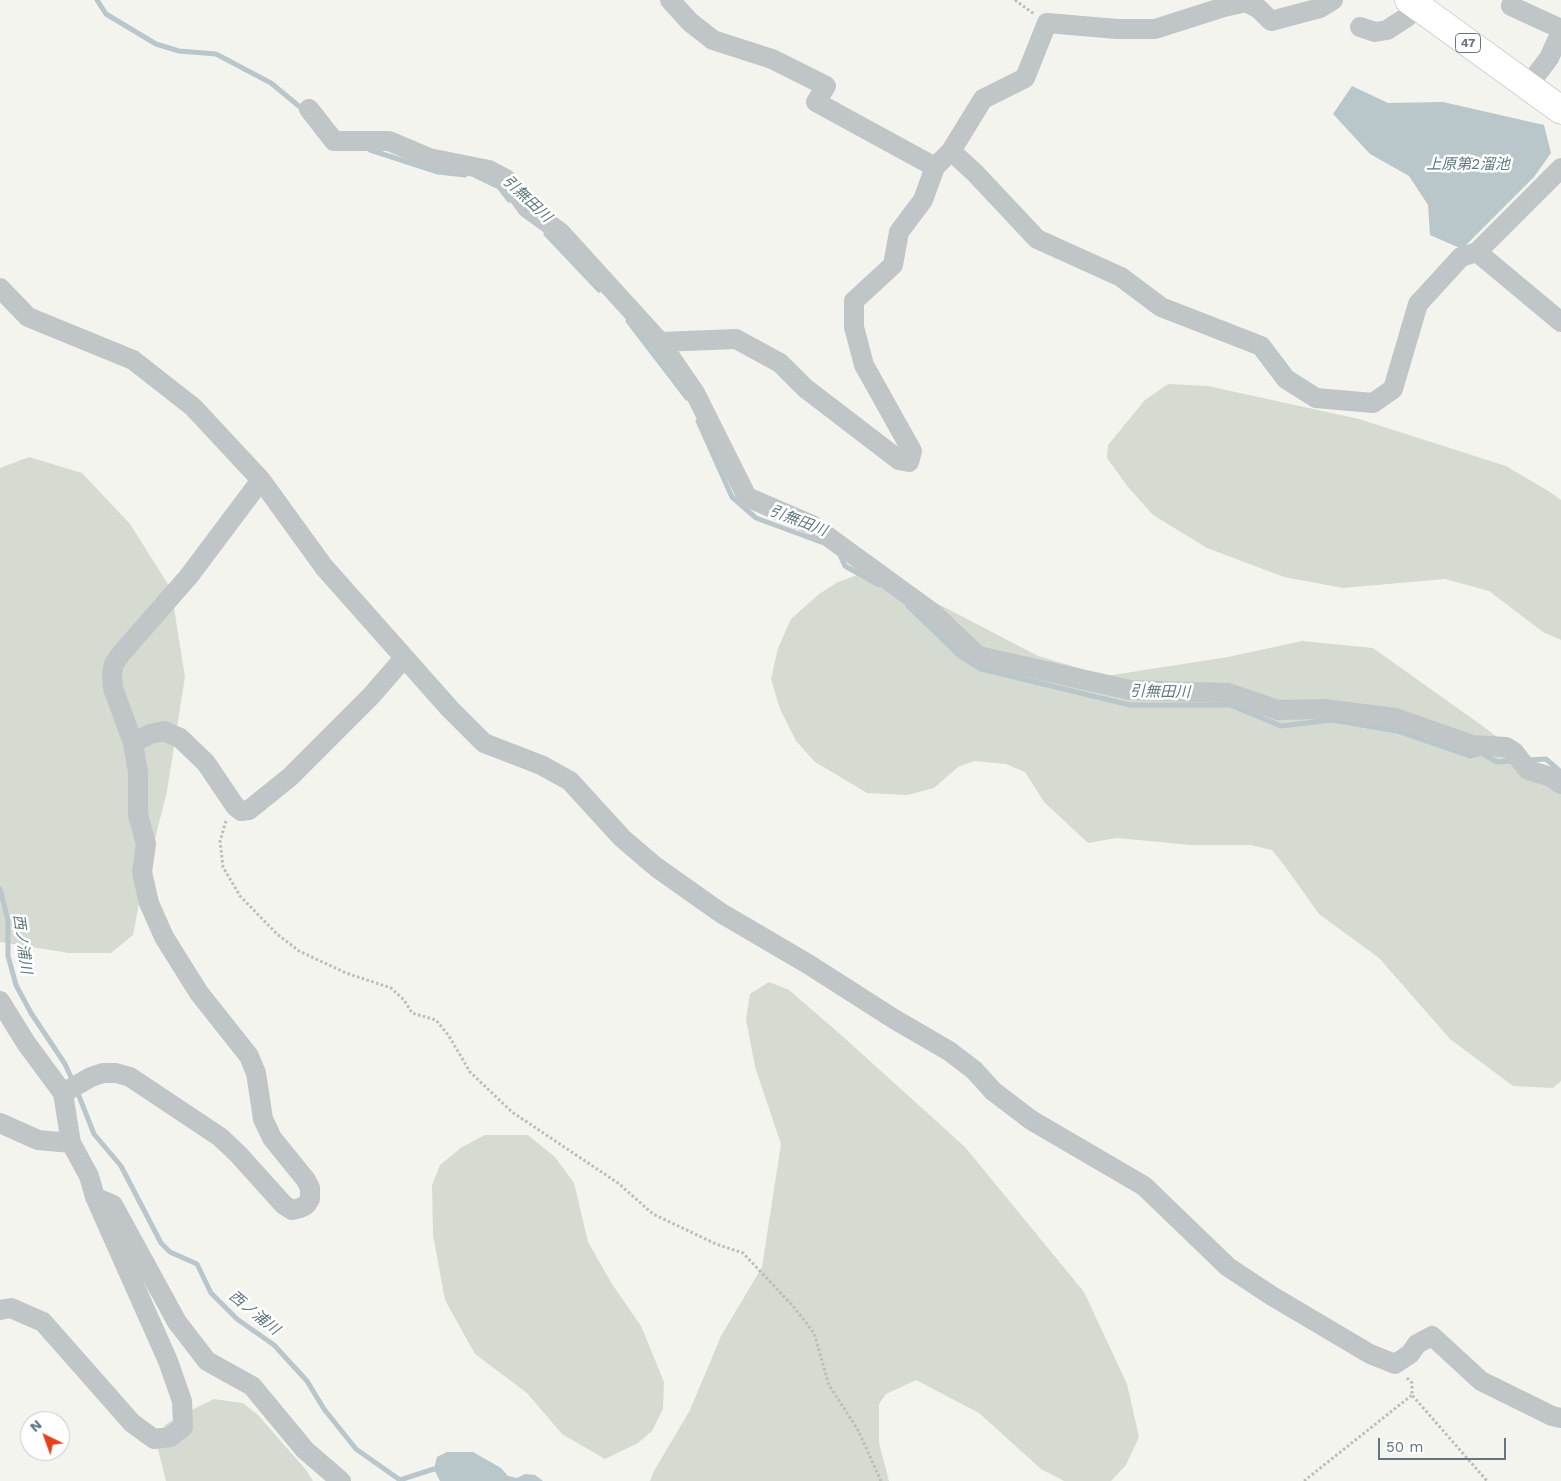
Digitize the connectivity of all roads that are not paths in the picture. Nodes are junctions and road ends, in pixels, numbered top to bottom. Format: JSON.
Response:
{"nodes":[{"id":1,"x":670,"y":0,"type":"edge"},
{"id":2,"x":1333,"y":0,"type":"edge"},
{"id":3,"x":1413,"y":3,"type":"edge"},
{"id":4,"x":1511,"y":6,"type":"dead end"},
{"id":5,"x":1360,"y":27,"type":"dead end"},
{"id":6,"x":1561,"y":30,"type":"edge"},
{"id":7,"x":1527,"y":86,"type":"junction"},
{"id":8,"x":309,"y":109,"type":"dead end"},
{"id":9,"x":1561,"y":110,"type":"edge"},
{"id":10,"x":951,"y":151,"type":"junction"},
{"id":11,"x":935,"y":167,"type":"junction"},
{"id":12,"x":1561,"y":168,"type":"edge"},
{"id":13,"x":1477,"y":252,"type":"junction"},
{"id":14,"x":0,"y":288,"type":"edge"},
{"id":15,"x":1561,"y":322,"type":"edge"},
{"id":16,"x":660,"y":342,"type":"junction"},
{"id":17,"x":261,"y":480,"type":"junction"},
{"id":18,"x":404,"y":658,"type":"junction"},
{"id":19,"x":133,"y":743,"type":"junction"},
{"id":20,"x":1561,"y":784,"type":"edge"},
{"id":21,"x":0,"y":1001,"type":"edge"},
{"id":22,"x":63,"y":1093,"type":"junction"},
{"id":23,"x":0,"y":1123,"type":"edge"},
{"id":24,"x":71,"y":1143,"type":"junction"},
{"id":25,"x":95,"y":1197,"type":"junction"},
{"id":26,"x":0,"y":1310,"type":"edge"},
{"id":27,"x":1561,"y":1418,"type":"edge"},
{"id":28,"x":341,"y":1481,"type":"edge"}],
"edges":[{"from":1,"to":11,"type":"street"},
{"from":2,"to":10,"type":"street"},
{"from":3,"to":5,"type":"street"},
{"from":3,"to":7,"type":"main road","number":"47"},
{"from":4,"to":6,"type":"street"},
{"from":6,"to":7,"type":"street"},
{"from":7,"to":9,"type":"main road","number":"47"},
{"from":8,"to":16,"type":"street"},
{"from":10,"to":11,"type":"street"},
{"from":10,"to":13,"type":"street"},
{"from":11,"to":16,"type":"street"},
{"from":12,"to":13,"type":"street"},
{"from":13,"to":15,"type":"street"},
{"from":14,"to":17,"type":"street"},
{"from":16,"to":20,"type":"street"},
{"from":17,"to":18,"type":"street"},
{"from":17,"to":19,"type":"street"},
{"from":18,"to":19,"type":"street"},
{"from":18,"to":27,"type":"street"},
{"from":19,"to":22,"type":"street"},
{"from":21,"to":22,"type":"street"},
{"from":22,"to":24,"type":"street"},
{"from":23,"to":24,"type":"street"},
{"from":24,"to":25,"type":"street"},
{"from":25,"to":26,"type":"street"},
{"from":25,"to":28,"type":"street"}]}
